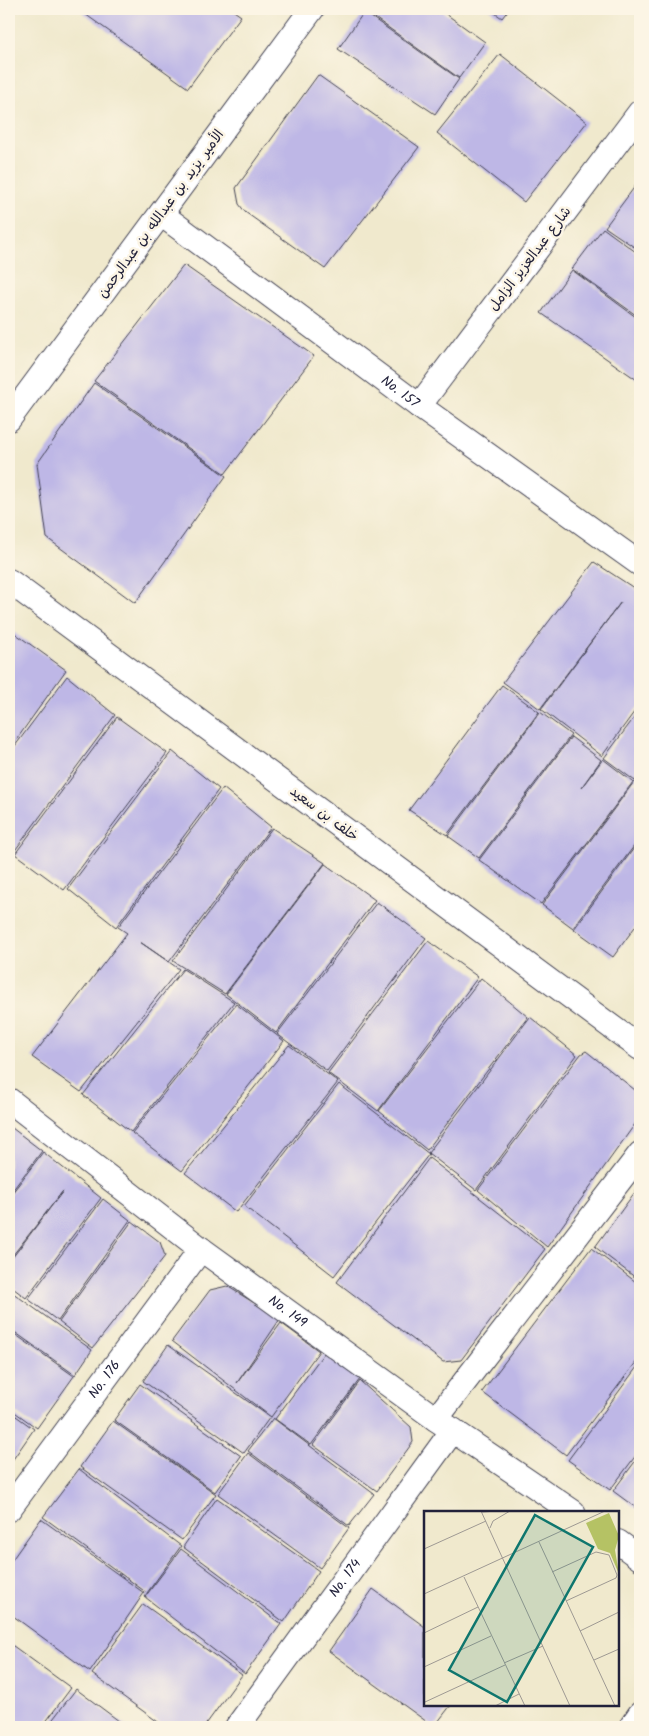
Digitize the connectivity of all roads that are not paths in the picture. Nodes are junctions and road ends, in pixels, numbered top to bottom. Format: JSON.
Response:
{"nodes":[{"id":1,"x":312,"y":9,"type":"edge"},
{"id":2,"x":640,"y":112,"type":"edge"},
{"id":3,"x":161,"y":214,"type":"junction"},
{"id":4,"x":419,"y":406,"type":"junction"},
{"id":5,"x":9,"y":419,"type":"edge"},
{"id":6,"x":640,"y":564,"type":"edge"},
{"id":7,"x":9,"y":581,"type":"edge"},
{"id":8,"x":640,"y":1048,"type":"edge"},
{"id":9,"x":9,"y":1100,"type":"edge"},
{"id":10,"x":640,"y":1154,"type":"edge"},
{"id":11,"x":201,"y":1249,"type":"junction"},
{"id":12,"x":445,"y":1425,"type":"junction"},
{"id":13,"x":9,"y":1510,"type":"edge"},
{"id":14,"x":572,"y":1511,"type":"edge"},
{"id":15,"x":619,"y":1543,"type":"edge"},
{"id":16,"x":640,"y":1558,"type":"edge"},
{"id":17,"x":640,"y":1714,"type":"edge"},
{"id":18,"x":237,"y":1727,"type":"edge"},
{"id":19,"x":631,"y":1727,"type":"edge"}],
"edges":[{"from":1,"to":3,"type":"street","name":"الأمير يزيد بن عبدالله بن عبدالرحمن"},
{"from":2,"to":4,"type":"street","name":"شارع عبدالعزيز الزامل"},
{"from":3,"to":4,"type":"street","name":"No. 157"},
{"from":3,"to":5,"type":"street","name":"الأمير يزيد بن عبدالله بن عبدالرحمن"},
{"from":4,"to":6,"type":"street","name":"No. 157"},
{"from":7,"to":8,"type":"street","name":"خلف بن سعيد"},
{"from":9,"to":11,"type":"street","name":"No. 149"},
{"from":10,"to":12,"type":"street","name":"No. 174"},
{"from":11,"to":12,"type":"street","name":"No. 149"},
{"from":11,"to":13,"type":"street","name":"No. 176"},
{"from":12,"to":14,"type":"street","name":"No. 149"},
{"from":12,"to":18,"type":"street","name":"No. 174"},
{"from":15,"to":16,"type":"street"},
{"from":17,"to":19,"type":"street"}]}
